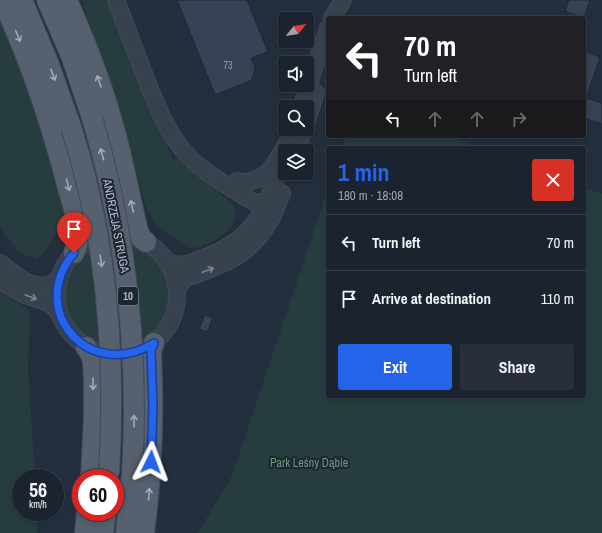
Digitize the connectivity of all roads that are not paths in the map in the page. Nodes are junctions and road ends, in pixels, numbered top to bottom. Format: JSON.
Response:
{"nodes":[{"id":1,"x":2,"y":0,"type":"edge"},
{"id":2,"x":22,"y":0,"type":"edge"},
{"id":3,"x":47,"y":0,"type":"edge"},
{"id":4,"x":67,"y":0,"type":"edge"},
{"id":5,"x":116,"y":0,"type":"edge"},
{"id":6,"x":343,"y":0,"type":"edge"},
{"id":7,"x":348,"y":0,"type":"edge"},
{"id":8,"x":333,"y":16,"type":"edge"},
{"id":9,"x":344,"y":16,"type":"edge"},
{"id":10,"x":326,"y":34,"type":"edge"},
{"id":11,"x":326,"y":66,"type":"edge"},
{"id":12,"x":303,"y":100,"type":"edge"},
{"id":13,"x":314,"y":100,"type":"edge"},
{"id":14,"x":292,"y":136,"type":"edge"},
{"id":15,"x":278,"y":178,"type":"edge"},
{"id":16,"x":285,"y":180,"type":"edge"},
{"id":17,"x":237,"y":187,"type":"junction"},
{"id":18,"x":272,"y":201,"type":"junction"},
{"id":19,"x":241,"y":238,"type":"junction"},
{"id":20,"x":146,"y":242,"type":"junction"},
{"id":21,"x":74,"y":253,"type":"junction"},
{"id":22,"x":167,"y":261,"type":"junction"},
{"id":23,"x":0,"y":263,"type":"edge"},
{"id":24,"x":59,"y":278,"type":"junction"},
{"id":25,"x":0,"y":280,"type":"edge"},
{"id":26,"x":177,"y":290,"type":"junction"},
{"id":27,"x":60,"y":315,"type":"junction"},
{"id":28,"x":154,"y":343,"type":"junction"},
{"id":29,"x":86,"y":347,"type":"junction"},
{"id":30,"x":102,"y":469,"type":"edge"},
{"id":31,"x":105,"y":469,"type":"edge"},
{"id":32,"x":86,"y":521,"type":"edge"},
{"id":33,"x":105,"y":521,"type":"edge"},
{"id":34,"x":85,"y":533,"type":"edge"},
{"id":35,"x":103,"y":533,"type":"edge"},
{"id":36,"x":126,"y":533,"type":"edge"},
{"id":37,"x":144,"y":533,"type":"edge"}],
"edges":[{"from":1,"to":21,"type":"main road","one_way":true},
{"from":2,"to":31,"type":"main road","name":"ANDRZEJA STRUGA","number":"10","one_way":true,"bridge":true},
{"from":36,"to":3,"type":"main road","name":"ANDRZEJA STRUGA","number":"10","one_way":true,"bridge":true},
{"from":20,"to":4,"type":"main road","one_way":true},
{"from":5,"to":17,"type":"street"},
{"from":6,"to":8,"type":"street"},
{"from":7,"to":9,"type":"street"},
{"from":10,"to":12,"type":"street"},
{"from":11,"to":13,"type":"street"},
{"from":14,"to":17,"type":"street"},
{"from":15,"to":18,"type":"street"},
{"from":16,"to":18,"type":"street"},
{"from":17,"to":18,"type":"street"},
{"from":17,"to":19,"type":"street"},
{"from":18,"to":19,"type":"street"},
{"from":26,"to":18,"type":"street","one_way":true},
{"from":19,"to":22,"type":"street"},
{"from":20,"to":21,"type":"street"},
{"from":20,"to":22,"type":"street"},
{"from":21,"to":24,"type":"street"},
{"from":22,"to":26,"type":"street"},
{"from":23,"to":24,"type":"street"},
{"from":24,"to":27,"type":"street"},
{"from":25,"to":27,"type":"street","one_way":true},
{"from":26,"to":28,"type":"street"},
{"from":27,"to":29,"type":"street"},
{"from":28,"to":29,"type":"street"},
{"from":37,"to":28,"type":"main road","one_way":true},
{"from":29,"to":30,"type":"main road","one_way":true},
{"from":32,"to":34,"type":"main road"},
{"from":33,"to":35,"type":"main road"}]}
